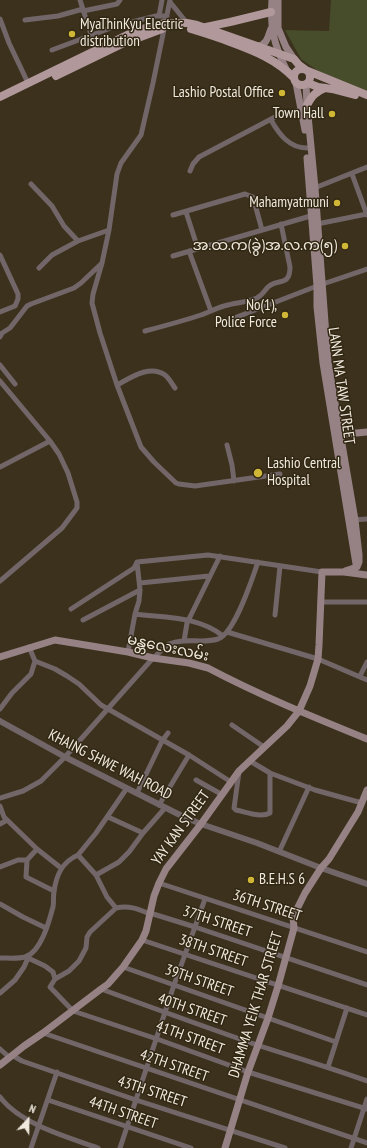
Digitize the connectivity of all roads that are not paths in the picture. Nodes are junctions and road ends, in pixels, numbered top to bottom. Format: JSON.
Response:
{"nodes":[{"id":1,"x":80,"y":0,"type":"edge"},
{"id":2,"x":120,"y":0,"type":"edge"},
{"id":3,"x":162,"y":0,"type":"edge"},
{"id":4,"x":272,"y":0,"type":"edge"},
{"id":5,"x":278,"y":0,"type":"edge"},
{"id":6,"x":170,"y":1,"type":"edge"},
{"id":7,"x":83,"y":10,"type":"junction"},
{"id":8,"x":271,"y":12,"type":"junction"},
{"id":9,"x":159,"y":16,"type":"junction"},
{"id":10,"x":0,"y":19,"type":"edge"},
{"id":11,"x":25,"y":20,"type":"dead end"},
{"id":12,"x":166,"y":22,"type":"junction"},
{"id":13,"x":187,"y":23,"type":"junction"},
{"id":14,"x":205,"y":27,"type":"junction"},
{"id":15,"x":272,"y":27,"type":"junction"},
{"id":16,"x":91,"y":35,"type":"junction"},
{"id":17,"x":258,"y":46,"type":"junction"},
{"id":18,"x":52,"y":50,"type":"dead end"},
{"id":19,"x":96,"y":50,"type":"junction"},
{"id":20,"x":278,"y":54,"type":"junction"},
{"id":21,"x":294,"y":59,"type":"junction"},
{"id":22,"x":307,"y":70,"type":"junction"},
{"id":23,"x":287,"y":71,"type":"junction"},
{"id":24,"x":295,"y":80,"type":"junction"},
{"id":25,"x":28,"y":83,"type":"junction"},
{"id":26,"x":307,"y":84,"type":"junction"},
{"id":27,"x":325,"y":88,"type":"junction"},
{"id":28,"x":367,"y":95,"type":"edge"},
{"id":29,"x":0,"y":97,"type":"edge"},
{"id":30,"x":367,"y":100,"type":"edge"},
{"id":31,"x":0,"y":102,"type":"edge"},
{"id":32,"x":304,"y":107,"type":"junction"},
{"id":33,"x":270,"y":120,"type":"junction"},
{"id":34,"x":307,"y":148,"type":"junction"},
{"id":35,"x":367,"y":167,"type":"edge"},
{"id":36,"x":190,"y":171,"type":"dead end"},
{"id":37,"x":352,"y":174,"type":"junction"},
{"id":38,"x":31,"y":184,"type":"dead end"},
{"id":39,"x":312,"y":189,"type":"junction"},
{"id":40,"x":186,"y":212,"type":"junction"},
{"id":41,"x":173,"y":215,"type":"dead end"},
{"id":42,"x":314,"y":215,"type":"junction"},
{"id":43,"x":367,"y":215,"type":"edge"},
{"id":44,"x":281,"y":224,"type":"junction"},
{"id":45,"x":317,"y":224,"type":"junction"},
{"id":46,"x":109,"y":230,"type":"junction"},
{"id":47,"x":262,"y":230,"type":"junction"},
{"id":48,"x":78,"y":241,"type":"junction"},
{"id":49,"x":198,"y":249,"type":"junction"},
{"id":50,"x":189,"y":251,"type":"junction"},
{"id":51,"x":0,"y":255,"type":"edge"},
{"id":52,"x":173,"y":256,"type":"dead end"},
{"id":53,"x":102,"y":264,"type":"junction"},
{"id":54,"x":39,"y":268,"type":"dead end"},
{"id":55,"x":367,"y":269,"type":"edge"},
{"id":56,"x":320,"y":285,"type":"junction"},
{"id":57,"x":211,"y":311,"type":"junction"},
{"id":58,"x":0,"y":312,"type":"edge"},
{"id":59,"x":224,"y":322,"type":"dead end"},
{"id":60,"x":145,"y":331,"type":"dead end"},
{"id":61,"x":0,"y":337,"type":"edge"},
{"id":62,"x":0,"y":365,"type":"edge"},
{"id":63,"x":0,"y":382,"type":"edge"},
{"id":64,"x":15,"y":384,"type":"dead end"},
{"id":65,"x":117,"y":385,"type":"junction"},
{"id":66,"x":175,"y":388,"type":"dead end"},
{"id":67,"x":367,"y":432,"type":"edge"},
{"id":68,"x":338,"y":435,"type":"junction"},
{"id":69,"x":50,"y":441,"type":"junction"},
{"id":70,"x":228,"y":445,"type":"dead end"},
{"id":71,"x":0,"y":467,"type":"edge"},
{"id":72,"x":280,"y":474,"type":"dead end"},
{"id":73,"x":234,"y":481,"type":"junction"},
{"id":74,"x":367,"y":519,"type":"edge"},
{"id":75,"x":352,"y":520,"type":"junction"},
{"id":76,"x":220,"y":556,"type":"junction"},
{"id":77,"x":137,"y":562,"type":"junction"},
{"id":78,"x":258,"y":562,"type":"junction"},
{"id":79,"x":280,"y":566,"type":"junction"},
{"id":80,"x":357,"y":567,"type":"junction"},
{"id":81,"x":322,"y":572,"type":"junction"},
{"id":82,"x":344,"y":572,"type":"junction"},
{"id":83,"x":366,"y":575,"type":"edge"},
{"id":84,"x":209,"y":576,"type":"junction"},
{"id":85,"x":0,"y":581,"type":"edge"},
{"id":86,"x":140,"y":583,"type":"junction"},
{"id":87,"x":140,"y":590,"type":"junction"},
{"id":88,"x":320,"y":602,"type":"junction"},
{"id":89,"x":367,"y":602,"type":"edge"},
{"id":90,"x":72,"y":609,"type":"dead end"},
{"id":91,"x":135,"y":614,"type":"junction"},
{"id":92,"x":274,"y":615,"type":"dead end"},
{"id":93,"x":83,"y":620,"type":"dead end"},
{"id":94,"x":188,"y":620,"type":"junction"},
{"id":95,"x":225,"y":634,"type":"junction"},
{"id":96,"x":184,"y":641,"type":"junction"},
{"id":97,"x":29,"y":647,"type":"junction"},
{"id":98,"x":128,"y":652,"type":"junction"},
{"id":99,"x":0,"y":657,"type":"edge"},
{"id":100,"x":153,"y":658,"type":"junction"},
{"id":101,"x":318,"y":660,"type":"junction"},
{"id":102,"x":35,"y":661,"type":"junction"},
{"id":103,"x":367,"y":662,"type":"edge"},
{"id":104,"x":360,"y":676,"type":"junction"},
{"id":105,"x":367,"y":680,"type":"edge"},
{"id":106,"x":0,"y":709,"type":"edge"},
{"id":107,"x":108,"y":709,"type":"junction"},
{"id":108,"x":299,"y":712,"type":"junction"},
{"id":109,"x":0,"y":722,"type":"edge"},
{"id":110,"x":232,"y":725,"type":"dead end"},
{"id":111,"x":168,"y":733,"type":"dead end"},
{"id":112,"x":367,"y":739,"type":"edge"},
{"id":113,"x":162,"y":741,"type":"junction"},
{"id":114,"x":264,"y":747,"type":"junction"},
{"id":115,"x":189,"y":755,"type":"junction"},
{"id":116,"x":65,"y":757,"type":"junction"},
{"id":117,"x":250,"y":761,"type":"junction"},
{"id":118,"x":239,"y":772,"type":"junction"},
{"id":119,"x":270,"y":773,"type":"junction"},
{"id":120,"x":196,"y":780,"type":"dead end"},
{"id":121,"x":231,"y":782,"type":"junction"},
{"id":122,"x":127,"y":788,"type":"junction"},
{"id":123,"x":308,"y":788,"type":"junction"},
{"id":124,"x":367,"y":790,"type":"edge"},
{"id":125,"x":0,"y":792,"type":"edge"},
{"id":126,"x":137,"y":793,"type":"junction"},
{"id":127,"x":221,"y":794,"type":"junction"},
{"id":128,"x":1,"y":798,"type":"edge"},
{"id":129,"x":362,"y":803,"type":"junction"},
{"id":130,"x":0,"y":806,"type":"edge"},
{"id":131,"x":162,"y":807,"type":"junction"},
{"id":132,"x":108,"y":817,"type":"junction"},
{"id":133,"x":7,"y":820,"type":"junction"},
{"id":134,"x":0,"y":824,"type":"edge"},
{"id":135,"x":200,"y":824,"type":"junction"},
{"id":136,"x":143,"y":833,"type":"junction"},
{"id":137,"x":38,"y":849,"type":"junction"},
{"id":138,"x":279,"y":852,"type":"junction"},
{"id":139,"x":78,"y":854,"type":"junction"},
{"id":140,"x":27,"y":860,"type":"junction"},
{"id":141,"x":0,"y":867,"type":"edge"},
{"id":142,"x":61,"y":868,"type":"junction"},
{"id":143,"x":320,"y":868,"type":"junction"},
{"id":144,"x":96,"y":875,"type":"junction"},
{"id":145,"x":159,"y":883,"type":"junction"},
{"id":146,"x":367,"y":884,"type":"edge"},
{"id":147,"x":54,"y":891,"type":"junction"},
{"id":148,"x":205,"y":898,"type":"junction"},
{"id":149,"x":0,"y":904,"type":"edge"},
{"id":150,"x":116,"y":908,"type":"junction"},
{"id":151,"x":150,"y":914,"type":"junction"},
{"id":152,"x":195,"y":927,"type":"junction"},
{"id":153,"x":46,"y":928,"type":"junction"},
{"id":154,"x":294,"y":928,"type":"junction"},
{"id":155,"x":142,"y":940,"type":"junction"},
{"id":156,"x":367,"y":952,"type":"edge"},
{"id":157,"x":185,"y":955,"type":"junction"},
{"id":158,"x":286,"y":957,"type":"junction"},
{"id":159,"x":0,"y":958,"type":"edge"},
{"id":160,"x":26,"y":958,"type":"junction"},
{"id":161,"x":123,"y":967,"type":"junction"},
{"id":162,"x":55,"y":979,"type":"junction"},
{"id":163,"x":174,"y":985,"type":"junction"},
{"id":164,"x":367,"y":985,"type":"edge"},
{"id":165,"x":278,"y":986,"type":"junction"},
{"id":166,"x":102,"y":989,"type":"junction"},
{"id":167,"x":0,"y":993,"type":"edge"},
{"id":168,"x":347,"y":1008,"type":"junction"},
{"id":169,"x":73,"y":1011,"type":"junction"},
{"id":170,"x":166,"y":1013,"type":"junction"},
{"id":171,"x":367,"y":1015,"type":"edge"},
{"id":172,"x":268,"y":1018,"type":"junction"},
{"id":173,"x":43,"y":1033,"type":"junction"},
{"id":174,"x":157,"y":1039,"type":"junction"},
{"id":175,"x":336,"y":1042,"type":"junction"},
{"id":176,"x":258,"y":1045,"type":"junction"},
{"id":177,"x":0,"y":1049,"type":"edge"},
{"id":178,"x":11,"y":1056,"type":"junction"},
{"id":179,"x":0,"y":1066,"type":"edge"},
{"id":180,"x":328,"y":1067,"type":"junction"},
{"id":181,"x":146,"y":1069,"type":"junction"},
{"id":182,"x":57,"y":1072,"type":"junction"},
{"id":183,"x":248,"y":1072,"type":"junction"},
{"id":184,"x":367,"y":1081,"type":"edge"},
{"id":185,"x":0,"y":1097,"type":"edge"},
{"id":186,"x":367,"y":1099,"type":"edge"},
{"id":187,"x":48,"y":1100,"type":"junction"},
{"id":188,"x":136,"y":1100,"type":"junction"},
{"id":189,"x":240,"y":1101,"type":"junction"},
{"id":190,"x":366,"y":1108,"type":"edge"},
{"id":191,"x":39,"y":1126,"type":"junction"},
{"id":192,"x":128,"y":1127,"type":"junction"},
{"id":193,"x":230,"y":1130,"type":"junction"},
{"id":194,"x":354,"y":1138,"type":"junction"},
{"id":195,"x":367,"y":1143,"type":"edge"},
{"id":196,"x":31,"y":1148,"type":"edge"},
{"id":197,"x":98,"y":1148,"type":"edge"},
{"id":198,"x":120,"y":1148,"type":"edge"},
{"id":199,"x":191,"y":1148,"type":"edge"},
{"id":200,"x":225,"y":1148,"type":"edge"},
{"id":201,"x":285,"y":1148,"type":"edge"},
{"id":202,"x":351,"y":1148,"type":"edge"}],
"edges":[{"from":1,"to":7,"type":"street"},
{"from":2,"to":7,"type":"street"},
{"from":3,"to":9,"type":"street"},
{"from":4,"to":8,"type":"main road"},
{"from":5,"to":21,"type":"main road"},
{"from":6,"to":12,"type":"street"},
{"from":6,"to":13,"type":"street"},
{"from":7,"to":11,"type":"street"},
{"from":7,"to":16,"type":"street"},
{"from":8,"to":14,"type":"main road"},
{"from":8,"to":15,"type":"main road"},
{"from":9,"to":12,"type":"street"},
{"from":9,"to":16,"type":"street"},
{"from":10,"to":25,"type":"street"},
{"from":12,"to":13,"type":"main road"},
{"from":12,"to":19,"type":"main road"},
{"from":12,"to":23,"type":"main road"},
{"from":12,"to":31,"type":"main road"},
{"from":12,"to":46,"type":"street"},
{"from":13,"to":14,"type":"main road"},
{"from":14,"to":17,"type":"main road"},
{"from":15,"to":17,"type":"main road"},
{"from":15,"to":20,"type":"main road"},
{"from":16,"to":18,"type":"street"},
{"from":16,"to":19,"type":"street"},
{"from":17,"to":20,"type":"main road"},
{"from":19,"to":25,"type":"main road"},
{"from":20,"to":21,"type":"main road"},
{"from":20,"to":23,"type":"main road"},
{"from":21,"to":22,"type":"main road"},
{"from":22,"to":24,"type":"main road"},
{"from":22,"to":26,"type":"main road"},
{"from":22,"to":28,"type":"main road"},
{"from":23,"to":24,"type":"main road"},
{"from":24,"to":26,"type":"main road"},
{"from":24,"to":32,"type":"main road","name":"LANN MA TAW STREET"},
{"from":25,"to":29,"type":"main road"},
{"from":26,"to":27,"type":"main road"},
{"from":26,"to":32,"type":"main road","name":"LANN MA TAW STREET"},
{"from":27,"to":30,"type":"main road"},
{"from":27,"to":32,"type":"main road"},
{"from":32,"to":33,"type":"street"},
{"from":32,"to":34,"type":"main road","name":"LANN MA TAW STREET"},
{"from":32,"to":39,"type":"main road","name":"LANN MA TAW STREET"},
{"from":33,"to":34,"type":"street"},
{"from":33,"to":36,"type":"street"},
{"from":34,"to":39,"type":"main road","name":"LANN MA TAW STREET"},
{"from":35,"to":37,"type":"street"},
{"from":37,"to":39,"type":"street"},
{"from":37,"to":43,"type":"street"},
{"from":38,"to":48,"type":"street"},
{"from":39,"to":42,"type":"main road","name":"LANN MA TAW STREET"},
{"from":40,"to":41,"type":"street"},
{"from":40,"to":47,"type":"street"},
{"from":40,"to":49,"type":"street"},
{"from":42,"to":44,"type":"street"},
{"from":42,"to":45,"type":"main road","name":"LANN MA TAW STREET"},
{"from":42,"to":56,"type":"main road","name":"LANN MA TAW STREET"},
{"from":43,"to":45,"type":"street"},
{"from":44,"to":47,"type":"street"},
{"from":44,"to":57,"type":"street"},
{"from":45,"to":56,"type":"main road","name":"LANN MA TAW STREET"},
{"from":46,"to":48,"type":"street"},
{"from":46,"to":53,"type":"street"},
{"from":47,"to":49,"type":"street"},
{"from":48,"to":54,"type":"street"},
{"from":49,"to":50,"type":"street"},
{"from":50,"to":52,"type":"street"},
{"from":50,"to":57,"type":"street"},
{"from":51,"to":58,"type":"street"},
{"from":53,"to":61,"type":"street"},
{"from":53,"to":65,"type":"street"},
{"from":55,"to":56,"type":"street"},
{"from":56,"to":59,"type":"street"},
{"from":56,"to":68,"type":"main road","name":"LANN MA TAW STREET"},
{"from":57,"to":60,"type":"street"},
{"from":62,"to":64,"type":"street"},
{"from":63,"to":69,"type":"street"},
{"from":65,"to":66,"type":"street"},
{"from":65,"to":73,"type":"street"},
{"from":67,"to":68,"type":"main road"},
{"from":68,"to":75,"type":"main road","name":"LANN MA TAW STREET"},
{"from":69,"to":71,"type":"street"},
{"from":69,"to":85,"type":"street"},
{"from":70,"to":73,"type":"street"},
{"from":72,"to":73,"type":"street"},
{"from":74,"to":75,"type":"street"},
{"from":75,"to":80,"type":"main road","name":"LANN MA TAW STREET"},
{"from":76,"to":77,"type":"street"},
{"from":76,"to":78,"type":"street"},
{"from":76,"to":84,"type":"street"},
{"from":77,"to":86,"type":"street"},
{"from":77,"to":90,"type":"street"},
{"from":78,"to":79,"type":"street"},
{"from":78,"to":95,"type":"street"},
{"from":79,"to":81,"type":"street"},
{"from":79,"to":92,"type":"street"},
{"from":80,"to":82,"type":"main road"},
{"from":80,"to":83,"type":"main road"},
{"from":81,"to":82,"type":"main road"},
{"from":81,"to":88,"type":"main road","name":"YAY KAN STREET"},
{"from":82,"to":83,"type":"main road"},
{"from":84,"to":86,"type":"street"},
{"from":84,"to":94,"type":"street"},
{"from":86,"to":87,"type":"street"},
{"from":87,"to":91,"type":"street"},
{"from":87,"to":93,"type":"street"},
{"from":88,"to":89,"type":"street"},
{"from":88,"to":101,"type":"main road","name":"YAY KAN STREET"},
{"from":91,"to":94,"type":"street"},
{"from":91,"to":98,"type":"street"},
{"from":94,"to":95,"type":"street"},
{"from":94,"to":96,"type":"street"},
{"from":95,"to":96,"type":"street"},
{"from":95,"to":101,"type":"street"},
{"from":96,"to":100,"type":"street"},
{"from":97,"to":98,"type":"main road","name":"မန္တလေးလမ်း"},
{"from":97,"to":99,"type":"main road","name":"မန္တလေးလမ်း"},
{"from":97,"to":102,"type":"street"},
{"from":98,"to":100,"type":"main road","name":"မန္တလေးလမ်း"},
{"from":100,"to":107,"type":"street"},
{"from":100,"to":108,"type":"main road","name":"မန္တလေးလမ်း"},
{"from":101,"to":104,"type":"street"},
{"from":101,"to":108,"type":"main road","name":"YAY KAN STREET"},
{"from":102,"to":106,"type":"street"},
{"from":102,"to":107,"type":"street"},
{"from":103,"to":104,"type":"street"},
{"from":104,"to":105,"type":"street"},
{"from":107,"to":113,"type":"street"},
{"from":107,"to":116,"type":"street"},
{"from":108,"to":112,"type":"main road","name":"မန္တလေးလမ်း"},
{"from":108,"to":114,"type":"main road","name":"YAY KAN STREET"},
{"from":109,"to":116,"type":"street","name":"KHAING SHWE WAH ROAD"},
{"from":110,"to":114,"type":"street"},
{"from":111,"to":113,"type":"street"},
{"from":113,"to":115,"type":"street"},
{"from":113,"to":126,"type":"street"},
{"from":114,"to":117,"type":"main road","name":"YAY KAN STREET"},
{"from":115,"to":121,"type":"street"},
{"from":115,"to":131,"type":"street"},
{"from":116,"to":122,"type":"street","name":"KHAING SHWE WAH ROAD"},
{"from":116,"to":128,"type":"street"},
{"from":117,"to":118,"type":"main road","name":"YAY KAN STREET"},
{"from":117,"to":119,"type":"street"},
{"from":118,"to":119,"type":"street"},
{"from":118,"to":121,"type":"main road","name":"YAY KAN STREET"},
{"from":119,"to":123,"type":"street"},
{"from":120,"to":127,"type":"street"},
{"from":121,"to":127,"type":"main road","name":"YAY KAN STREET"},
{"from":122,"to":126,"type":"street","name":"KHAING SHWE WAH ROAD"},
{"from":122,"to":132,"type":"street"},
{"from":123,"to":129,"type":"street"},
{"from":123,"to":138,"type":"street"},
{"from":124,"to":129,"type":"main road","name":"DHAMMA YEIK THAR STREET"},
{"from":125,"to":128,"type":"street"},
{"from":126,"to":131,"type":"street","name":"KHAING SHWE WAH ROAD"},
{"from":127,"to":135,"type":"main road","name":"YAY KAN STREET"},
{"from":129,"to":143,"type":"main road","name":"DHAMMA YEIK THAR STREET"},
{"from":130,"to":133,"type":"street"},
{"from":131,"to":135,"type":"street","name":"KHAING SHWE WAH ROAD"},
{"from":131,"to":136,"type":"street"},
{"from":132,"to":136,"type":"street"},
{"from":132,"to":139,"type":"street"},
{"from":133,"to":134,"type":"street"},
{"from":133,"to":137,"type":"street"},
{"from":135,"to":138,"type":"street","name":"KHAING SHWE WAH ROAD"},
{"from":135,"to":145,"type":"main road","name":"YAY KAN STREET"},
{"from":136,"to":144,"type":"street"},
{"from":137,"to":140,"type":"street"},
{"from":137,"to":142,"type":"street"},
{"from":138,"to":143,"type":"street","name":"KHAING SHWE WAH ROAD"},
{"from":139,"to":142,"type":"street"},
{"from":139,"to":144,"type":"street"},
{"from":140,"to":141,"type":"street"},
{"from":140,"to":147,"type":"street"},
{"from":142,"to":147,"type":"street"},
{"from":143,"to":146,"type":"street","name":"KHAING SHWE WAH ROAD"},
{"from":143,"to":154,"type":"main road","name":"DHAMMA YEIK THAR STREET"},
{"from":144,"to":150,"type":"street"},
{"from":145,"to":148,"type":"street","name":"36TH STREET"},
{"from":145,"to":151,"type":"main road","name":"YAY KAN STREET"},
{"from":147,"to":153,"type":"street"},
{"from":148,"to":152,"type":"street"},
{"from":148,"to":154,"type":"street","name":"36TH STREET"},
{"from":149,"to":153,"type":"street"},
{"from":150,"to":151,"type":"street","name":"37TH STREET"},
{"from":150,"to":162,"type":"street"},
{"from":151,"to":152,"type":"street","name":"37TH STREET"},
{"from":151,"to":155,"type":"main road","name":"YAY KAN STREET"},
{"from":152,"to":157,"type":"street"},
{"from":152,"to":158,"type":"street","name":"37TH STREET"},
{"from":153,"to":160,"type":"street"},
{"from":154,"to":156,"type":"street","name":"36TH STREET"},
{"from":154,"to":158,"type":"main road","name":"DHAMMA YEIK THAR STREET"},
{"from":155,"to":157,"type":"street","name":"38TH STREET"},
{"from":155,"to":161,"type":"main road","name":"YAY KAN STREET"},
{"from":157,"to":163,"type":"street"},
{"from":157,"to":165,"type":"street","name":"38TH STREET"},
{"from":158,"to":164,"type":"street","name":"37TH STREET"},
{"from":158,"to":165,"type":"main road","name":"DHAMMA YEIK THAR STREET"},
{"from":159,"to":160,"type":"street"},
{"from":160,"to":162,"type":"street"},
{"from":160,"to":167,"type":"street"},
{"from":161,"to":163,"type":"street","name":"39TH STREET"},
{"from":161,"to":166,"type":"main road","name":"YAY KAN STREET"},
{"from":162,"to":169,"type":"street"},
{"from":163,"to":170,"type":"street"},
{"from":163,"to":172,"type":"street","name":"39TH STREET"},
{"from":165,"to":168,"type":"street","name":"38TH STREET"},
{"from":165,"to":172,"type":"main road","name":"DHAMMA YEIK THAR STREET"},
{"from":166,"to":169,"type":"main road","name":"YAY KAN STREET"},
{"from":166,"to":170,"type":"street","name":"40TH STREET"},
{"from":168,"to":171,"type":"street","name":"38TH STREET"},
{"from":168,"to":175,"type":"street"},
{"from":169,"to":173,"type":"main road","name":"YAY KAN STREET"},
{"from":169,"to":174,"type":"street","name":"41TH STREET"},
{"from":170,"to":174,"type":"street"},
{"from":170,"to":176,"type":"street","name":"40TH STREET"},
{"from":172,"to":175,"type":"street","name":"39TH STREET"},
{"from":172,"to":176,"type":"main road","name":"DHAMMA YEIK THAR STREET"},
{"from":173,"to":178,"type":"main road","name":"YAY KAN STREET"},
{"from":173,"to":181,"type":"street","name":"42TH STREET"},
{"from":174,"to":181,"type":"street"},
{"from":174,"to":183,"type":"street","name":"41TH STREET"},
{"from":175,"to":180,"type":"street"},
{"from":176,"to":180,"type":"street","name":"40TH STREET"},
{"from":176,"to":183,"type":"main road","name":"DHAMMA YEIK THAR STREET"},
{"from":177,"to":178,"type":"street","name":"43TH STREET"},
{"from":178,"to":179,"type":"main road","name":"YAY KAN STREET"},
{"from":178,"to":182,"type":"street","name":"43TH STREET"},
{"from":180,"to":184,"type":"street","name":"40TH STREET"},
{"from":181,"to":188,"type":"street"},
{"from":181,"to":189,"type":"street","name":"42TH STREET"},
{"from":182,"to":187,"type":"street"},
{"from":182,"to":188,"type":"street","name":"43TH STREET"},
{"from":183,"to":189,"type":"main road","name":"DHAMMA YEIK THAR STREET"},
{"from":183,"to":190,"type":"street","name":"41TH STREET"},
{"from":185,"to":191,"type":"street"},
{"from":186,"to":190,"type":"street"},
{"from":187,"to":191,"type":"street"},
{"from":187,"to":192,"type":"street","name":"44TH STREET"},
{"from":188,"to":192,"type":"street"},
{"from":188,"to":193,"type":"street","name":"43TH STREET"},
{"from":189,"to":193,"type":"main road","name":"DHAMMA YEIK THAR STREET"},
{"from":189,"to":194,"type":"street","name":"42TH STREET"},
{"from":190,"to":194,"type":"street"},
{"from":191,"to":196,"type":"street"},
{"from":191,"to":197,"type":"street"},
{"from":192,"to":198,"type":"street"},
{"from":192,"to":199,"type":"street","name":"44TH STREET"},
{"from":193,"to":200,"type":"main road","name":"DHAMMA YEIK THAR STREET"},
{"from":193,"to":201,"type":"street","name":"43TH STREET"},
{"from":194,"to":195,"type":"street","name":"42TH STREET"},
{"from":194,"to":202,"type":"street"}]}
